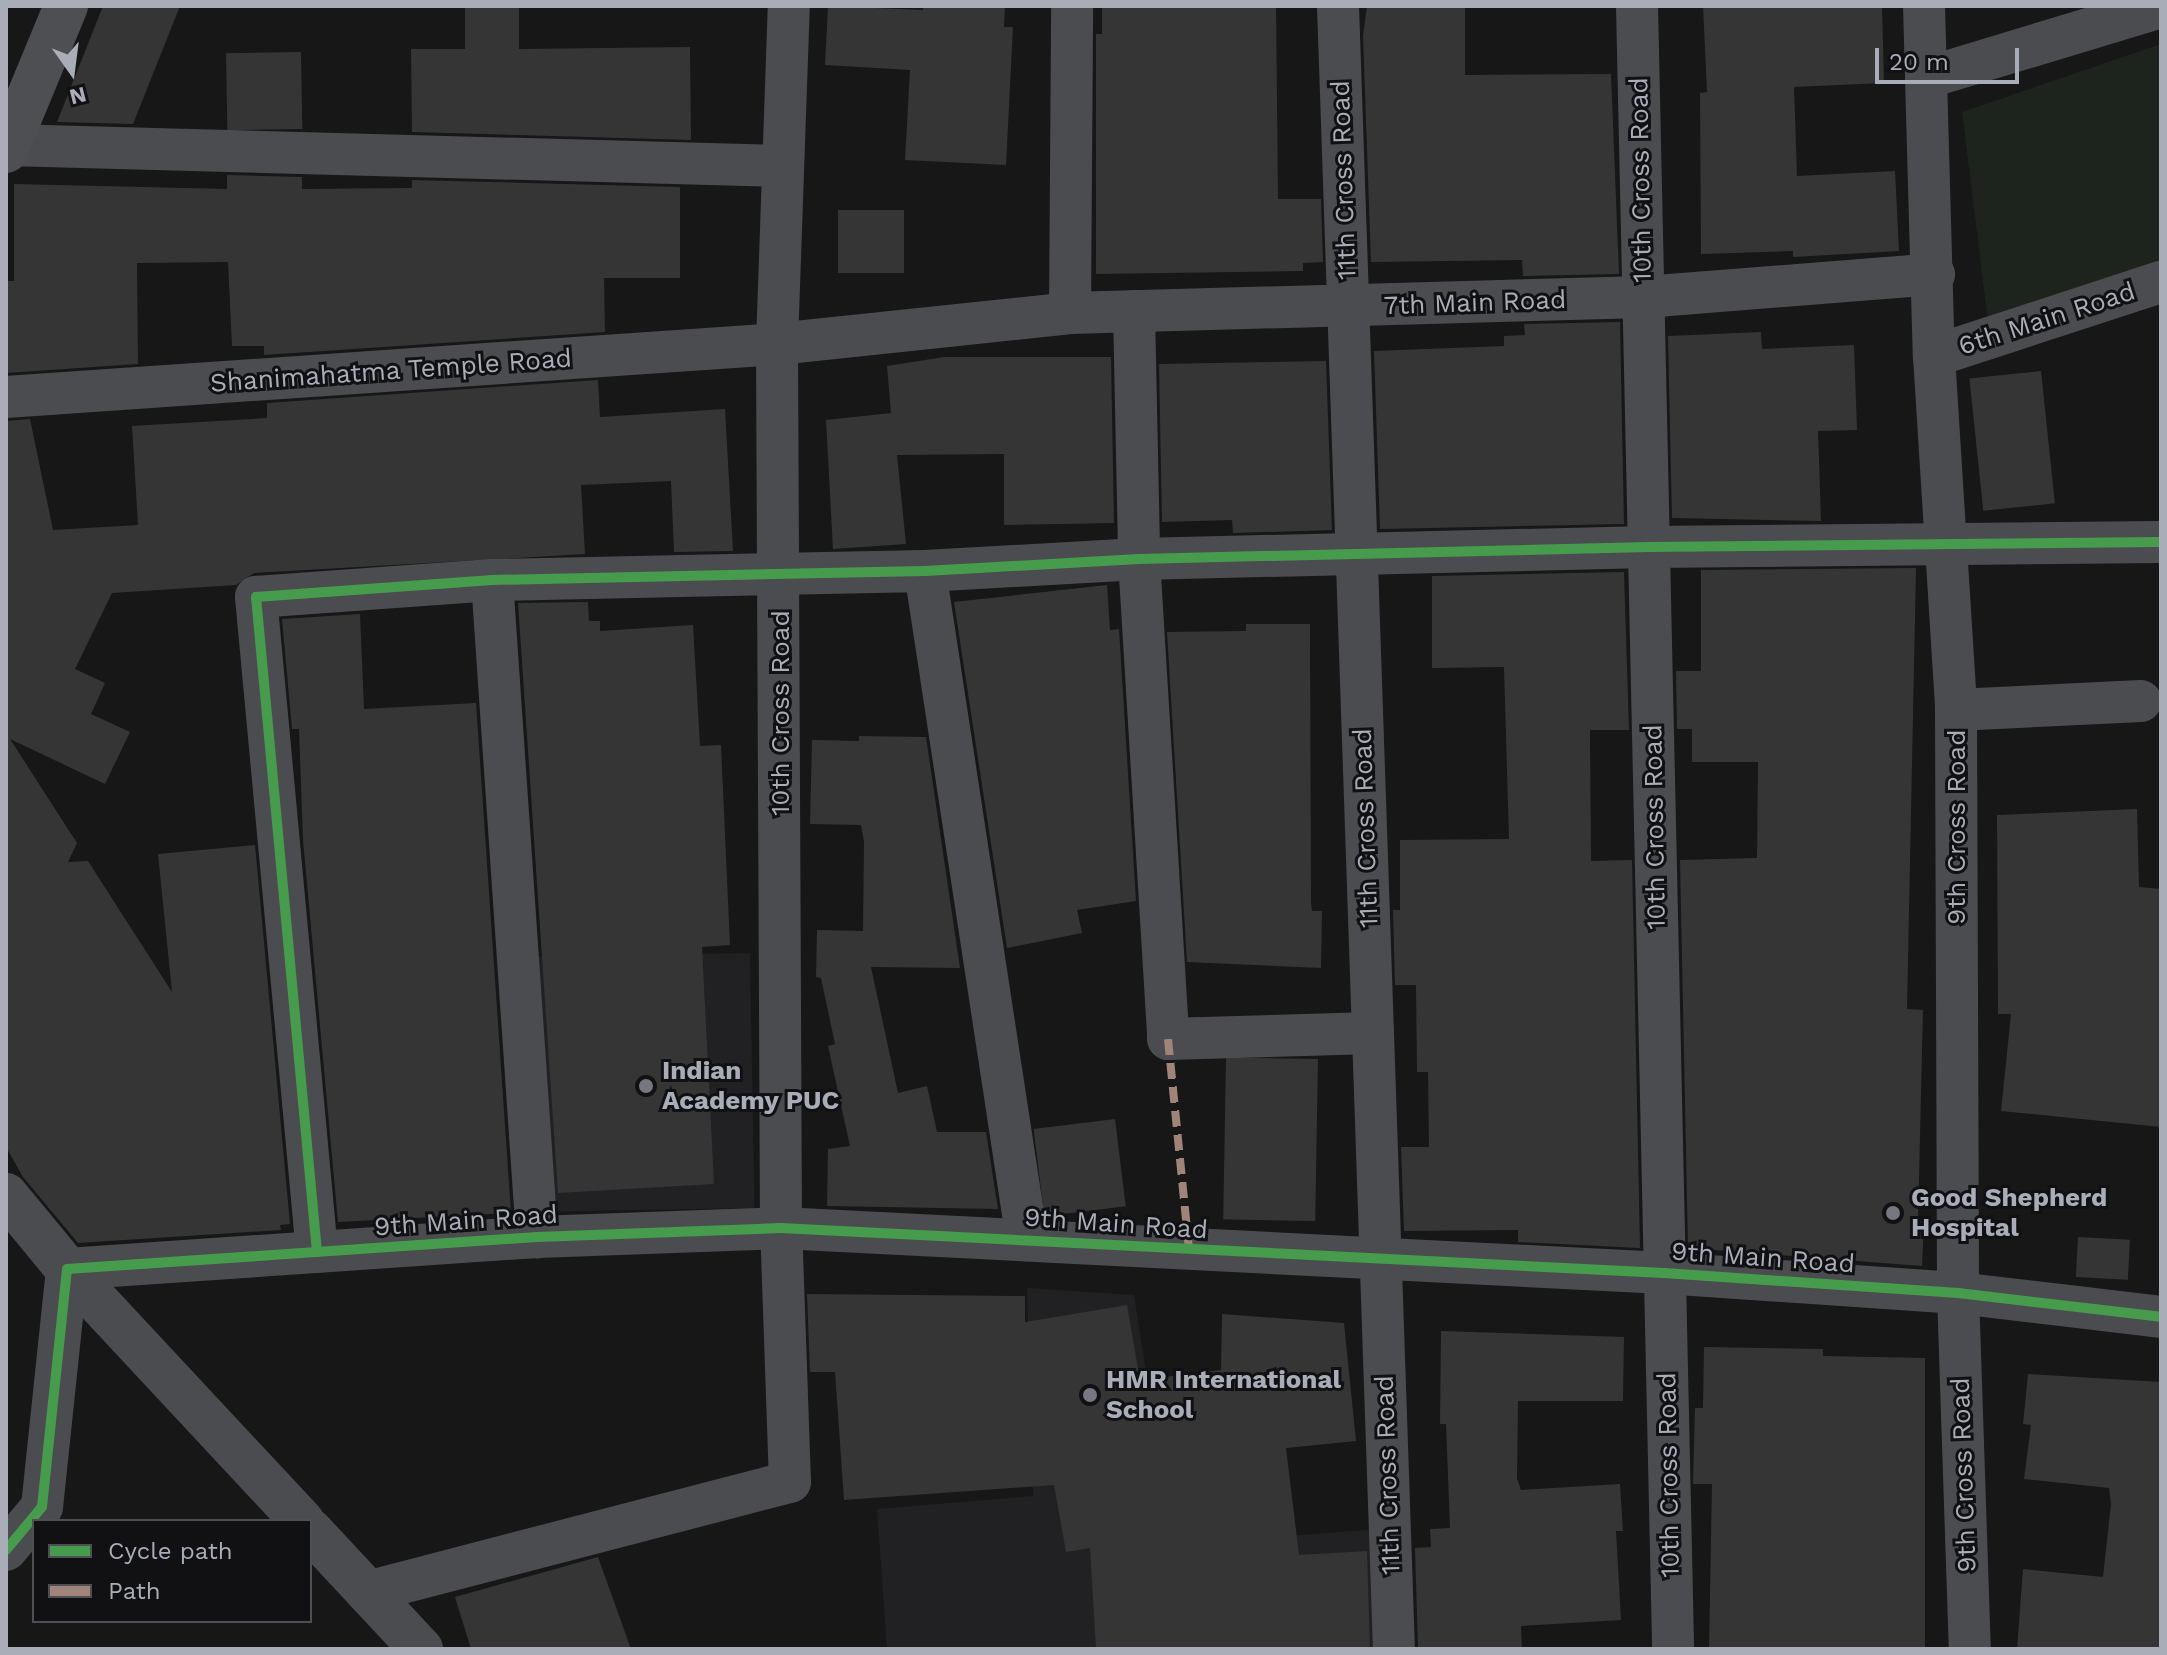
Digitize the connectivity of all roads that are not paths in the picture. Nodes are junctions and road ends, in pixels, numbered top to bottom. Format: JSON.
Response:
{"nodes":[{"id":1,"x":66,"y":6,"type":"edge"},
{"id":2,"x":789,"y":6,"type":"edge"},
{"id":3,"x":1072,"y":6,"type":"edge"},
{"id":4,"x":1338,"y":6,"type":"edge"},
{"id":5,"x":1637,"y":6,"type":"edge"},
{"id":6,"x":1924,"y":6,"type":"edge"},
{"id":7,"x":2161,"y":7,"type":"edge"},
{"id":8,"x":1926,"y":78,"type":"junction"},
{"id":9,"x":7,"y":148,"type":"edge"},
{"id":10,"x":781,"y":166,"type":"junction"},
{"id":11,"x":1934,"y":274,"type":"junction"},
{"id":12,"x":2161,"y":282,"type":"edge"},
{"id":13,"x":1644,"y":297,"type":"junction"},
{"id":14,"x":1349,"y":307,"type":"junction"},
{"id":15,"x":1134,"y":311,"type":"junction"},
{"id":16,"x":1070,"y":313,"type":"junction"},
{"id":17,"x":777,"y":344,"type":"junction"},
{"id":18,"x":1934,"y":356,"type":"junction"},
{"id":19,"x":6,"y":397,"type":"edge"},
{"id":20,"x":2161,"y":542,"type":"edge"},
{"id":21,"x":1948,"y":544,"type":"junction"},
{"id":22,"x":1649,"y":547,"type":"junction"},
{"id":23,"x":1356,"y":554,"type":"junction"},
{"id":24,"x":1139,"y":559,"type":"junction"},
{"id":25,"x":925,"y":571,"type":"junction"},
{"id":26,"x":781,"y":573,"type":"junction"},
{"id":27,"x":492,"y":580,"type":"junction"},
{"id":28,"x":2141,"y":701,"type":"dead end"},
{"id":29,"x":1956,"y":710,"type":"junction"},
{"id":30,"x":1373,"y":1033,"type":"junction"},
{"id":31,"x":6,"y":1195,"type":"edge"},
{"id":32,"x":781,"y":1228,"type":"junction"},
{"id":33,"x":537,"y":1237,"type":"junction"},
{"id":34,"x":1027,"y":1240,"type":"junction"},
{"id":35,"x":317,"y":1252,"type":"junction"},
{"id":36,"x":1381,"y":1260,"type":"junction"},
{"id":37,"x":67,"y":1269,"type":"junction"},
{"id":38,"x":1664,"y":1273,"type":"junction"},
{"id":39,"x":1958,"y":1293,"type":"junction"},
{"id":40,"x":2161,"y":1317,"type":"edge"},
{"id":41,"x":300,"y":1519,"type":"edge"},
{"id":42,"x":312,"y":1532,"type":"edge"},
{"id":43,"x":6,"y":1550,"type":"edge"},
{"id":44,"x":367,"y":1592,"type":"junction"},
{"id":45,"x":410,"y":1645,"type":"edge"},
{"id":46,"x":1394,"y":1649,"type":"edge"},
{"id":47,"x":1673,"y":1649,"type":"edge"},
{"id":48,"x":1970,"y":1649,"type":"edge"}],
"edges":[{"from":1,"to":9,"type":"main road"},
{"from":2,"to":10,"type":"street","name":"10th Cross Road"},
{"from":3,"to":16,"type":"street"},
{"from":4,"to":14,"type":"street","name":"11th Cross Road"},
{"from":5,"to":13,"type":"street","name":"10th Cross Road"},
{"from":6,"to":8,"type":"street","name":"9th Cross Road"},
{"from":7,"to":8,"type":"street"},
{"from":8,"to":11,"type":"street","name":"9th Cross Road"},
{"from":9,"to":10,"type":"street"},
{"from":10,"to":17,"type":"street","name":"10th Cross Road"},
{"from":11,"to":13,"type":"street","name":"7th Main Road"},
{"from":11,"to":18,"type":"street","name":"9th Cross Road"},
{"from":12,"to":18,"type":"street","name":"6th Main Road"},
{"from":13,"to":14,"type":"street","name":"7th Main Road"},
{"from":13,"to":22,"type":"street","name":"10th Cross Road"},
{"from":14,"to":15,"type":"street","name":"7th Main Road"},
{"from":14,"to":23,"type":"street","name":"11th Cross Road"},
{"from":15,"to":16,"type":"street","name":"7th Main Road"},
{"from":15,"to":24,"type":"street"},
{"from":16,"to":17,"type":"street","name":"7th Main Road"},
{"from":17,"to":19,"type":"street","name":"Shanimahatma Temple Road"},
{"from":17,"to":26,"type":"street","name":"10th Cross Road"},
{"from":18,"to":21,"type":"street","name":"9th Cross Road"},
{"from":20,"to":21,"type":"street"},
{"from":21,"to":22,"type":"street"},
{"from":21,"to":29,"type":"street","name":"9th Cross Road"},
{"from":22,"to":23,"type":"street"},
{"from":22,"to":38,"type":"street","name":"10th Cross Road"},
{"from":23,"to":24,"type":"street"},
{"from":23,"to":30,"type":"street","name":"11th Cross Road"},
{"from":24,"to":25,"type":"street"},
{"from":24,"to":30,"type":"street"},
{"from":25,"to":26,"type":"street"},
{"from":25,"to":34,"type":"street"},
{"from":26,"to":27,"type":"street"},
{"from":26,"to":32,"type":"street","name":"10th Cross Road"},
{"from":27,"to":33,"type":"street"},
{"from":27,"to":35,"type":"street"},
{"from":28,"to":29,"type":"street"},
{"from":29,"to":39,"type":"street","name":"9th Cross Road"},
{"from":30,"to":36,"type":"street","name":"11th Cross Road"},
{"from":31,"to":37,"type":"street"},
{"from":32,"to":33,"type":"street","name":"9th Main Road"},
{"from":32,"to":34,"type":"street","name":"9th Main Road"},
{"from":32,"to":44,"type":"street","name":"10th Cross Road"},
{"from":33,"to":35,"type":"street","name":"9th Main Road"},
{"from":34,"to":36,"type":"street","name":"9th Main Road"},
{"from":35,"to":37,"type":"street","name":"9th Main Road"},
{"from":36,"to":38,"type":"street","name":"9th Main Road"},
{"from":36,"to":46,"type":"street","name":"11th Cross Road"},
{"from":37,"to":41,"type":"street"},
{"from":37,"to":43,"type":"street"},
{"from":38,"to":39,"type":"street","name":"9th Main Road"},
{"from":38,"to":47,"type":"street","name":"10th Cross Road"},
{"from":39,"to":40,"type":"street","name":"9th Main Road"},
{"from":39,"to":48,"type":"street","name":"9th Cross Road"},
{"from":42,"to":44,"type":"street"},
{"from":44,"to":45,"type":"street"}]}
